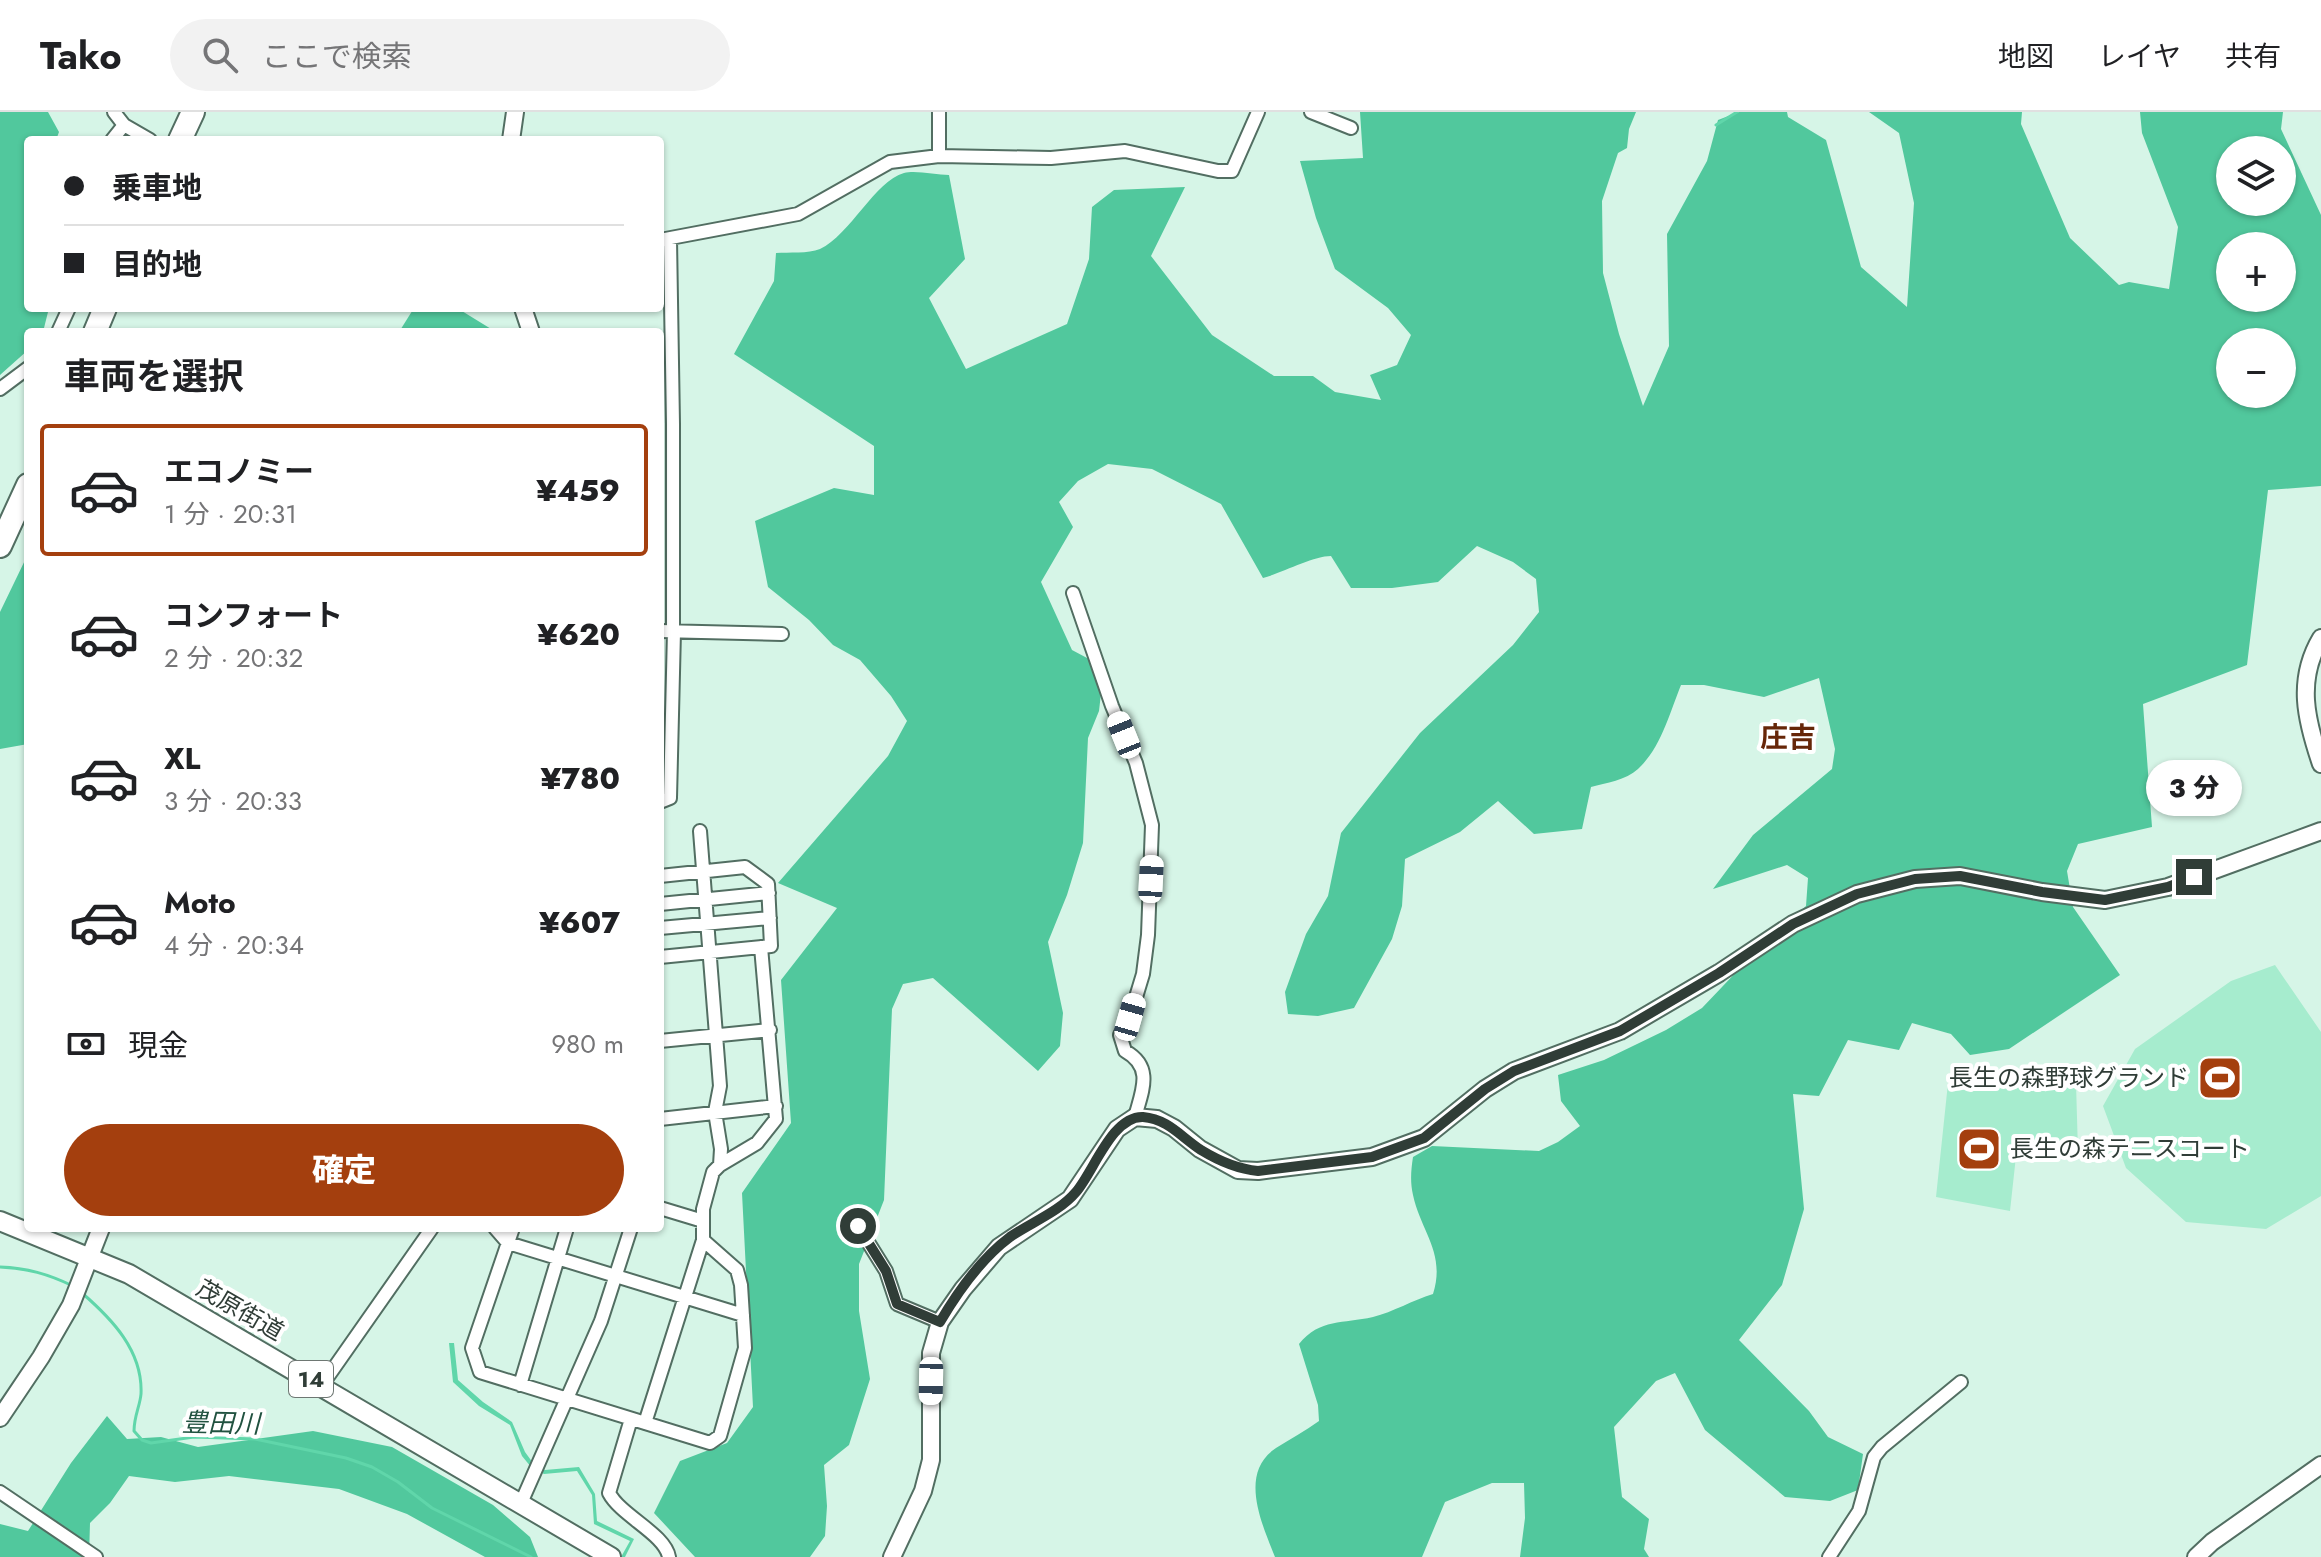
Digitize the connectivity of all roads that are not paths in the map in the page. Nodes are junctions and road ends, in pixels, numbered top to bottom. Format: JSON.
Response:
{"nodes":[{"id":1,"x":114,"y":112,"type":"edge"},
{"id":2,"x":193,"y":112,"type":"edge"},
{"id":3,"x":515,"y":112,"type":"edge"},
{"id":4,"x":939,"y":112,"type":"edge"},
{"id":5,"x":1258,"y":112,"type":"edge"},
{"id":6,"x":1311,"y":112,"type":"edge"},
{"id":7,"x":124,"y":125,"type":"junction"},
{"id":8,"x":1351,"y":128,"type":"dead end"},
{"id":9,"x":115,"y":136,"type":"edge"},
{"id":10,"x":143,"y":136,"type":"edge"},
{"id":11,"x":182,"y":136,"type":"edge"},
{"id":12,"x":512,"y":136,"type":"edge"},
{"id":13,"x":939,"y":156,"type":"junction"},
{"id":14,"x":665,"y":240,"type":"edge"},
{"id":15,"x":24,"y":371,"type":"edge"},
{"id":16,"x":0,"y":389,"type":"edge"},
{"id":17,"x":24,"y":494,"type":"edge"},
{"id":18,"x":0,"y":546,"type":"edge"},
{"id":19,"x":1073,"y":593,"type":"dead end"},
{"id":20,"x":669,"y":631,"type":"edge"},
{"id":21,"x":782,"y":634,"type":"dead end"},
{"id":22,"x":2321,"y":638,"type":"edge"},
{"id":23,"x":2321,"y":764,"type":"edge"},
{"id":24,"x":664,"y":800,"type":"edge"},
{"id":25,"x":700,"y":831,"type":"dead end"},
{"id":26,"x":2321,"y":831,"type":"edge"},
{"id":27,"x":703,"y":872,"type":"junction"},
{"id":28,"x":664,"y":876,"type":"edge"},
{"id":29,"x":769,"y":893,"type":"junction"},
{"id":30,"x":705,"y":899,"type":"junction"},
{"id":31,"x":664,"y":904,"type":"edge"},
{"id":32,"x":770,"y":918,"type":"junction"},
{"id":33,"x":708,"y":923,"type":"junction"},
{"id":34,"x":664,"y":928,"type":"edge"},
{"id":35,"x":761,"y":947,"type":"junction"},
{"id":36,"x":710,"y":952,"type":"junction"},
{"id":37,"x":664,"y":957,"type":"edge"},
{"id":38,"x":770,"y":1030,"type":"junction"},
{"id":39,"x":716,"y":1035,"type":"junction"},
{"id":40,"x":664,"y":1041,"type":"edge"},
{"id":41,"x":776,"y":1106,"type":"junction"},
{"id":42,"x":715,"y":1112,"type":"junction"},
{"id":43,"x":1135,"y":1117,"type":"junction"},
{"id":44,"x":664,"y":1118,"type":"edge"},
{"id":45,"x":720,"y":1165,"type":"junction"},
{"id":46,"x":664,"y":1209,"type":"edge"},
{"id":47,"x":0,"y":1221,"type":"edge"},
{"id":48,"x":703,"y":1221,"type":"junction"},
{"id":49,"x":858,"y":1226,"type":"dead end"},
{"id":50,"x":24,"y":1230,"type":"edge"},
{"id":51,"x":28,"y":1232,"type":"edge"},
{"id":52,"x":100,"y":1232,"type":"edge"},
{"id":53,"x":429,"y":1232,"type":"edge"},
{"id":54,"x":498,"y":1232,"type":"edge"},
{"id":55,"x":512,"y":1232,"type":"edge"},
{"id":56,"x":566,"y":1232,"type":"edge"},
{"id":57,"x":630,"y":1232,"type":"edge"},
{"id":58,"x":703,"y":1240,"type":"junction"},
{"id":59,"x":508,"y":1243,"type":"junction"},
{"id":60,"x":92,"y":1257,"type":"junction"},
{"id":61,"x":558,"y":1260,"type":"junction"},
{"id":62,"x":616,"y":1276,"type":"junction"},
{"id":63,"x":683,"y":1298,"type":"junction"},
{"id":64,"x":743,"y":1315,"type":"junction"},
{"id":65,"x":940,"y":1322,"type":"junction"},
{"id":66,"x":1961,"y":1382,"type":"dead end"},
{"id":67,"x":322,"y":1385,"type":"junction"},
{"id":68,"x":520,"y":1385,"type":"junction"},
{"id":69,"x":567,"y":1400,"type":"junction"},
{"id":70,"x":0,"y":1418,"type":"edge"},
{"id":71,"x":631,"y":1419,"type":"junction"},
{"id":72,"x":645,"y":1423,"type":"junction"},
{"id":73,"x":2321,"y":1465,"type":"edge"},
{"id":74,"x":0,"y":1492,"type":"edge"},
{"id":75,"x":521,"y":1503,"type":"junction"},
{"id":76,"x":96,"y":1557,"type":"edge"},
{"id":77,"x":611,"y":1557,"type":"edge"},
{"id":78,"x":669,"y":1557,"type":"edge"},
{"id":79,"x":892,"y":1557,"type":"edge"},
{"id":80,"x":1829,"y":1557,"type":"edge"},
{"id":81,"x":2196,"y":1557,"type":"edge"}],
"edges":[{"from":1,"to":7,"type":"street"},
{"from":2,"to":11,"type":"highway"},
{"from":3,"to":12,"type":"street"},
{"from":4,"to":13,"type":"street"},
{"from":5,"to":13,"type":"street"},
{"from":6,"to":8,"type":"street"},
{"from":7,"to":9,"type":"street"},
{"from":7,"to":10,"type":"street"},
{"from":13,"to":14,"type":"street"},
{"from":14,"to":20,"type":"street"},
{"from":15,"to":16,"type":"street"},
{"from":17,"to":18,"type":"highway"},
{"from":19,"to":43,"type":"street"},
{"from":20,"to":21,"type":"street"},
{"from":20,"to":24,"type":"street"},
{"from":22,"to":23,"type":"street"},
{"from":25,"to":27,"type":"street"},
{"from":26,"to":43,"type":"street"},
{"from":27,"to":28,"type":"street"},
{"from":27,"to":29,"type":"street"},
{"from":27,"to":30,"type":"street"},
{"from":29,"to":30,"type":"street"},
{"from":29,"to":32,"type":"street"},
{"from":30,"to":31,"type":"street"},
{"from":30,"to":33,"type":"street"},
{"from":32,"to":33,"type":"street"},
{"from":32,"to":35,"type":"street"},
{"from":33,"to":34,"type":"street"},
{"from":33,"to":36,"type":"street"},
{"from":35,"to":36,"type":"street"},
{"from":35,"to":38,"type":"street"},
{"from":36,"to":37,"type":"street"},
{"from":36,"to":39,"type":"street"},
{"from":38,"to":39,"type":"street"},
{"from":38,"to":41,"type":"street"},
{"from":39,"to":40,"type":"street"},
{"from":39,"to":42,"type":"street"},
{"from":41,"to":42,"type":"street"},
{"from":41,"to":45,"type":"street"},
{"from":42,"to":44,"type":"street"},
{"from":42,"to":45,"type":"street"},
{"from":43,"to":65,"type":"street"},
{"from":45,"to":48,"type":"street"},
{"from":46,"to":48,"type":"street"},
{"from":47,"to":50,"type":"main road","name":"茂原街道","number":"14"},
{"from":48,"to":58,"type":"street"},
{"from":49,"to":65,"type":"street"},
{"from":51,"to":60,"type":"main road","name":"茂原街道","number":"14"},
{"from":52,"to":60,"type":"street"},
{"from":53,"to":67,"type":"street"},
{"from":54,"to":59,"type":"street"},
{"from":55,"to":59,"type":"street"},
{"from":56,"to":61,"type":"street"},
{"from":57,"to":62,"type":"street"},
{"from":58,"to":63,"type":"street"},
{"from":58,"to":64,"type":"street"},
{"from":59,"to":61,"type":"street"},
{"from":59,"to":68,"type":"street"},
{"from":60,"to":67,"type":"main road","name":"茂原街道","number":"14"},
{"from":60,"to":70,"type":"street"},
{"from":61,"to":62,"type":"street"},
{"from":61,"to":68,"type":"street"},
{"from":62,"to":63,"type":"street"},
{"from":62,"to":69,"type":"street"},
{"from":63,"to":64,"type":"street"},
{"from":63,"to":72,"type":"street"},
{"from":64,"to":72,"type":"street"},
{"from":65,"to":79,"type":"street"},
{"from":66,"to":80,"type":"street"},
{"from":67,"to":75,"type":"main road","name":"茂原街道","number":"14"},
{"from":68,"to":69,"type":"street"},
{"from":69,"to":71,"type":"street"},
{"from":69,"to":75,"type":"street"},
{"from":71,"to":72,"type":"street"},
{"from":71,"to":78,"type":"street"},
{"from":73,"to":81,"type":"street"},
{"from":74,"to":76,"type":"street"},
{"from":75,"to":77,"type":"main road","name":"茂原街道","number":"14"}]}
